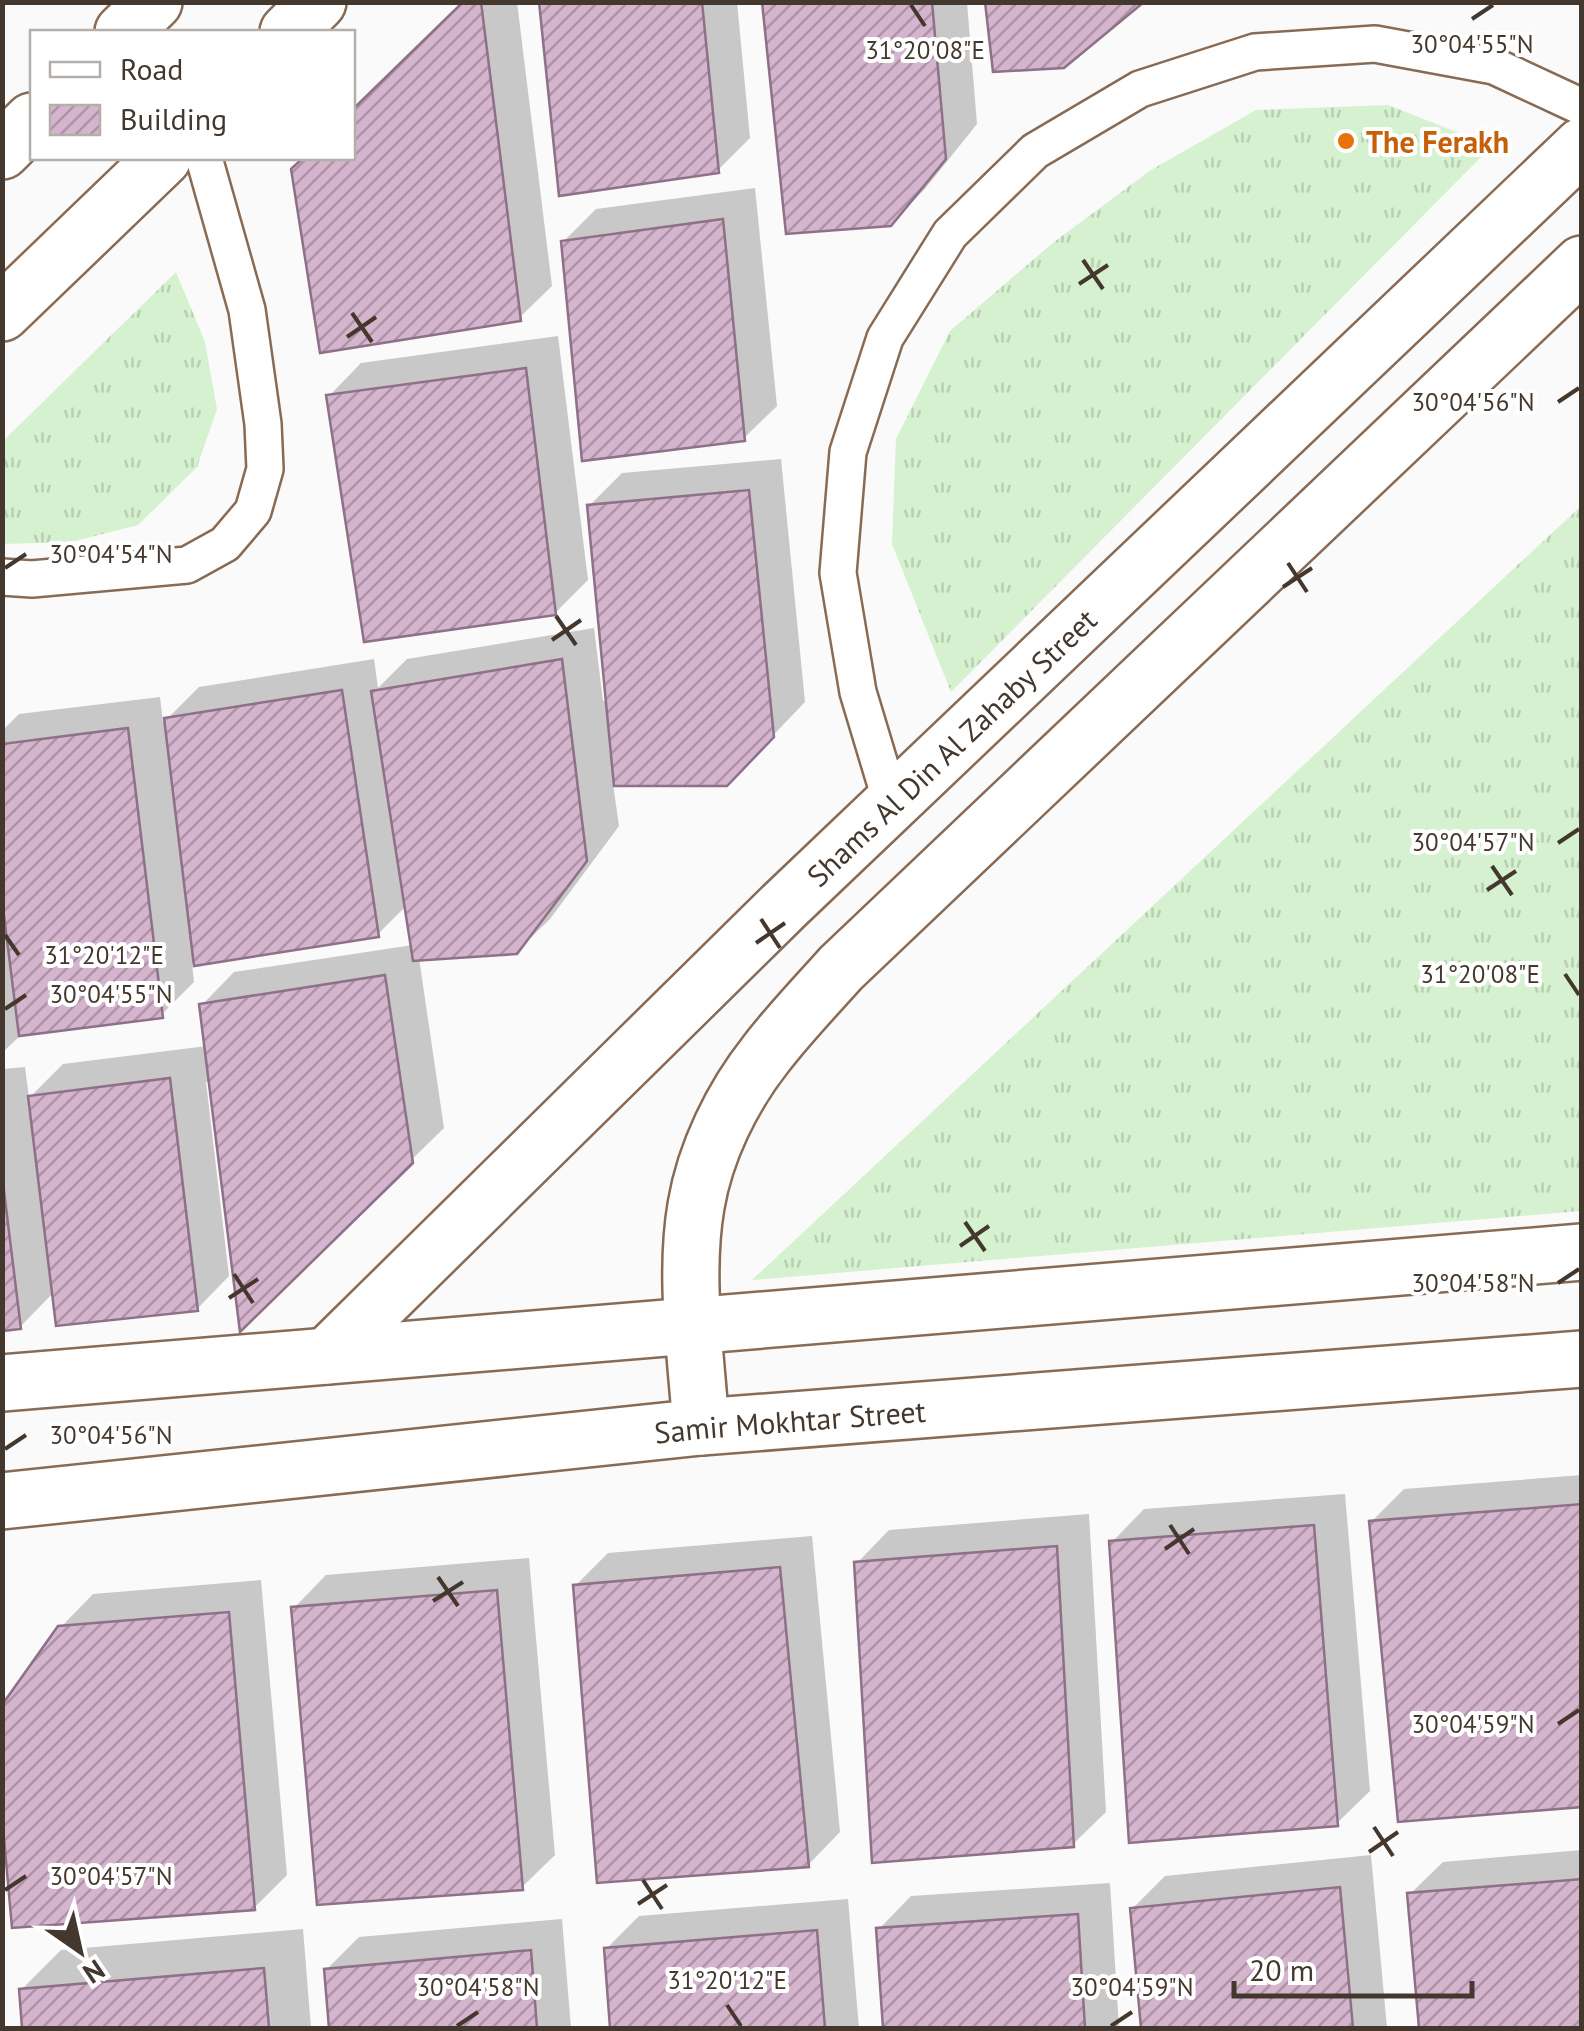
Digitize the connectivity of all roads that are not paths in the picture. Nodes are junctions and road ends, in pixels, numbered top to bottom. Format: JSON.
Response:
{"nodes":[{"id":1,"x":154,"y":2,"type":"edge"},
{"id":2,"x":318,"y":2,"type":"edge"},
{"id":3,"x":125,"y":30,"type":"edge"},
{"id":4,"x":290,"y":30,"type":"edge"},
{"id":5,"x":1582,"y":107,"type":"edge"},
{"id":6,"x":30,"y":123,"type":"edge"},
{"id":7,"x":1582,"y":146,"type":"edge"},
{"id":8,"x":2,"y":150,"type":"edge"},
{"id":9,"x":160,"y":160,"type":"edge"},
{"id":10,"x":205,"y":160,"type":"edge"},
{"id":11,"x":1582,"y":264,"type":"edge"},
{"id":12,"x":2,"y":313,"type":"edge"},
{"id":13,"x":2,"y":577,"type":"edge"},
{"id":14,"x":892,"y":804,"type":"junction"},
{"id":15,"x":785,"y":906,"type":"junction"},
{"id":16,"x":841,"y":968,"type":"junction"},
{"id":17,"x":1582,"y":1252,"type":"edge"},
{"id":18,"x":694,"y":1325,"type":"junction"},
{"id":19,"x":327,"y":1356,"type":"junction"},
{"id":20,"x":1582,"y":1359,"type":"edge"},
{"id":21,"x":2,"y":1382,"type":"edge"},
{"id":22,"x":701,"y":1427,"type":"junction"},
{"id":23,"x":2,"y":1500,"type":"edge"}],
"edges":[{"from":1,"to":3,"type":"street"},
{"from":2,"to":4,"type":"street"},
{"from":5,"to":14,"type":"lane"},
{"from":6,"to":8,"type":"street"},
{"from":7,"to":14,"type":"street","name":"Shams Al Din Al Zahaby Street"},
{"from":9,"to":12,"type":"street"},
{"from":10,"to":13,"type":"lane"},
{"from":11,"to":16,"type":"street"},
{"from":14,"to":15,"type":"street","name":"Shams Al Din Al Zahaby Street"},
{"from":15,"to":16,"type":"street"},
{"from":15,"to":19,"type":"street","name":"Shams Al Din Al Zahaby Street"},
{"from":16,"to":18,"type":"street"},
{"from":17,"to":18,"type":"street"},
{"from":18,"to":19,"type":"street"},
{"from":18,"to":22,"type":"street"},
{"from":19,"to":21,"type":"street"},
{"from":20,"to":22,"type":"street","name":"Samir Mokhtar Street"},
{"from":22,"to":23,"type":"street","name":"Samir Mokhtar Street"}]}
